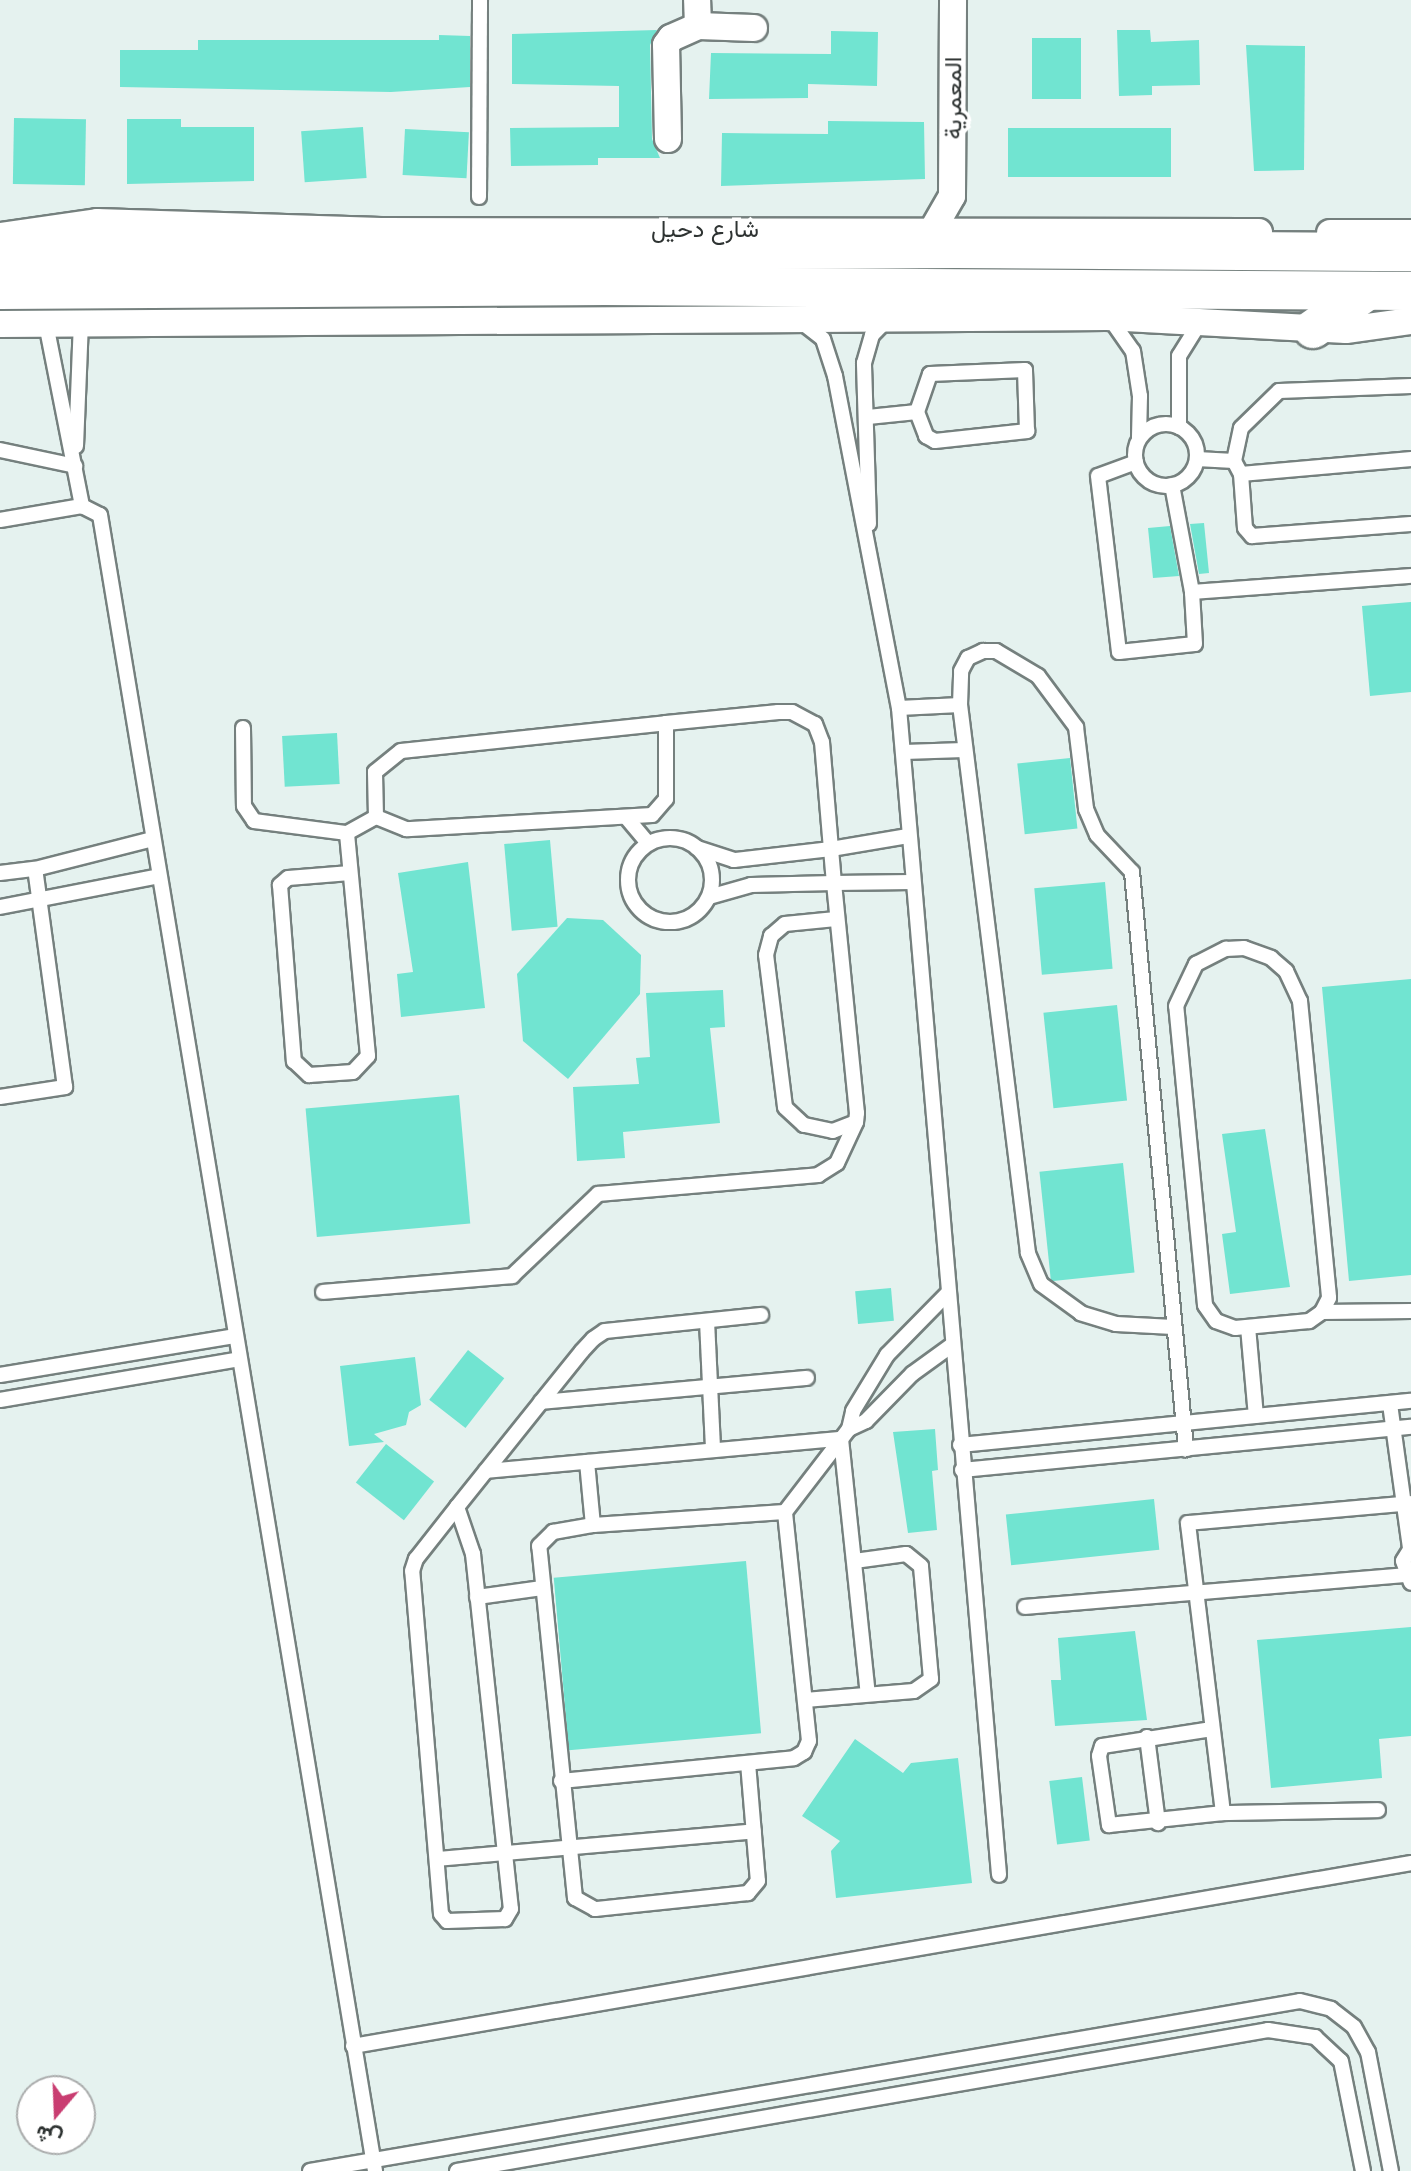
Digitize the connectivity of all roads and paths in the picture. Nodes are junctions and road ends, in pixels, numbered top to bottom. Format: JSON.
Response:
{"nodes":[{"id":1,"x":480,"y":0,"type":"edge"},
{"id":2,"x":697,"y":0,"type":"edge"},
{"id":3,"x":953,"y":0,"type":"edge"},
{"id":4,"x":698,"y":26,"type":"junction"},
{"id":5,"x":754,"y":28,"type":"dead end"},
{"id":6,"x":668,"y":139,"type":"dead end"},
{"id":7,"x":952,"y":196,"type":"junction"},
{"id":8,"x":479,"y":197,"type":"dead end"},
{"id":9,"x":933,"y":229,"type":"junction"},
{"id":10,"x":973,"y":229,"type":"junction"},
{"id":11,"x":40,"y":230,"type":"junction"},
{"id":12,"x":1303,"y":233,"type":"junction"},
{"id":13,"x":1411,"y":233,"type":"edge"},
{"id":14,"x":0,"y":236,"type":"edge"},
{"id":15,"x":1357,"y":252,"type":"junction"},
{"id":16,"x":1411,"y":252,"type":"edge"},
{"id":17,"x":0,"y":254,"type":"edge"},
{"id":18,"x":296,"y":254,"type":"junction"},
{"id":19,"x":0,"y":290,"type":"edge"},
{"id":20,"x":1411,"y":291,"type":"edge"},
{"id":21,"x":1366,"y":292,"type":"junction"},
{"id":22,"x":1107,"y":317,"type":"junction"},
{"id":23,"x":1202,"y":320,"type":"junction"},
{"id":24,"x":800,"y":321,"type":"junction"},
{"id":25,"x":886,"y":321,"type":"junction"},
{"id":26,"x":1411,"y":321,"type":"edge"},
{"id":27,"x":81,"y":323,"type":"junction"},
{"id":28,"x":0,"y":324,"type":"edge"},
{"id":29,"x":46,"y":324,"type":"junction"},
{"id":30,"x":1313,"y":329,"type":"junction"},
{"id":31,"x":79,"y":364,"type":"junction"},
{"id":32,"x":54,"y":366,"type":"junction"},
{"id":33,"x":1411,"y":386,"type":"edge"},
{"id":34,"x":917,"y":412,"type":"junction"},
{"id":35,"x":868,"y":417,"type":"junction"},
{"id":36,"x":1179,"y":427,"type":"junction"},
{"id":37,"x":1139,"y":440,"type":"junction"},
{"id":38,"x":0,"y":450,"type":"edge"},
{"id":39,"x":1197,"y":459,"type":"junction"},
{"id":40,"x":1411,"y":459,"type":"edge"},
{"id":41,"x":1136,"y":462,"type":"junction"},
{"id":42,"x":75,"y":466,"type":"junction"},
{"id":43,"x":1238,"y":468,"type":"junction"},
{"id":44,"x":1172,"y":485,"type":"junction"},
{"id":45,"x":82,"y":506,"type":"junction"},
{"id":46,"x":0,"y":520,"type":"edge"},
{"id":47,"x":1411,"y":524,"type":"edge"},
{"id":48,"x":870,"y":564,"type":"junction"},
{"id":49,"x":1411,"y":576,"type":"edge"},
{"id":50,"x":1192,"y":592,"type":"junction"},
{"id":51,"x":960,"y":705,"type":"junction"},
{"id":52,"x":899,"y":708,"type":"junction"},
{"id":53,"x":666,"y":723,"type":"junction"},
{"id":54,"x":243,"y":728,"type":"dead end"},
{"id":55,"x":964,"y":750,"type":"junction"},
{"id":56,"x":904,"y":752,"type":"junction"},
{"id":57,"x":376,"y":817,"type":"junction"},
{"id":58,"x":626,"y":817,"type":"junction"},
{"id":59,"x":347,"y":833,"type":"junction"},
{"id":60,"x":908,"y":836,"type":"junction"},
{"id":61,"x":153,"y":839,"type":"junction"},
{"id":62,"x":648,"y":843,"type":"junction"},
{"id":63,"x":697,"y":848,"type":"junction"},
{"id":64,"x":831,"y":849,"type":"junction"},
{"id":65,"x":35,"y":869,"type":"junction"},
{"id":66,"x":0,"y":873,"type":"edge"},
{"id":67,"x":350,"y":873,"type":"junction"},
{"id":68,"x":159,"y":876,"type":"junction"},
{"id":69,"x":912,"y":882,"type":"junction"},
{"id":70,"x":834,"y":883,"type":"junction"},
{"id":71,"x":709,"y":897,"type":"junction"},
{"id":72,"x":39,"y":898,"type":"junction"},
{"id":73,"x":0,"y":907,"type":"edge"},
{"id":74,"x":836,"y":919,"type":"junction"},
{"id":75,"x":0,"y":1097,"type":"edge"},
{"id":76,"x":856,"y":1122,"type":"junction"},
{"id":77,"x":323,"y":1292,"type":"dead end"},
{"id":78,"x":947,"y":1294,"type":"junction"},
{"id":79,"x":1411,"y":1311,"type":"edge"},
{"id":80,"x":1322,"y":1312,"type":"junction"},
{"id":81,"x":761,"y":1315,"type":"dead end"},
{"id":82,"x":707,"y":1321,"type":"junction"},
{"id":83,"x":1173,"y":1327,"type":"junction"},
{"id":84,"x":1248,"y":1327,"type":"junction"},
{"id":85,"x":236,"y":1336,"type":"junction"},
{"id":86,"x":952,"y":1345,"type":"junction"},
{"id":87,"x":240,"y":1359,"type":"junction"},
{"id":88,"x":0,"y":1375,"type":"edge"},
{"id":89,"x":807,"y":1378,"type":"dead end"},
{"id":90,"x":709,"y":1387,"type":"junction"},
{"id":91,"x":0,"y":1400,"type":"edge"},
{"id":92,"x":1411,"y":1401,"type":"edge"},
{"id":93,"x":541,"y":1402,"type":"junction"},
{"id":94,"x":1390,"y":1404,"type":"junction"},
{"id":95,"x":1256,"y":1416,"type":"junction"},
{"id":96,"x":1183,"y":1423,"type":"junction"},
{"id":97,"x":1411,"y":1427,"type":"edge"},
{"id":98,"x":1395,"y":1429,"type":"junction"},
{"id":99,"x":845,"y":1434,"type":"junction"},
{"id":100,"x":960,"y":1445,"type":"junction"},
{"id":101,"x":1186,"y":1449,"type":"junction"},
{"id":102,"x":713,"y":1450,"type":"junction"},
{"id":103,"x":587,"y":1462,"type":"junction"},
{"id":104,"x":962,"y":1470,"type":"junction"},
{"id":105,"x":486,"y":1471,"type":"junction"},
{"id":106,"x":1408,"y":1504,"type":"edge"},
{"id":107,"x":457,"y":1507,"type":"junction"},
{"id":108,"x":785,"y":1512,"type":"junction"},
{"id":109,"x":593,"y":1525,"type":"junction"},
{"id":110,"x":1411,"y":1548,"type":"edge"},
{"id":111,"x":854,"y":1561,"type":"junction"},
{"id":112,"x":1408,"y":1579,"type":"edge"},
{"id":113,"x":542,"y":1588,"type":"junction"},
{"id":114,"x":1194,"y":1592,"type":"junction"},
{"id":115,"x":477,"y":1597,"type":"junction"},
{"id":116,"x":1025,"y":1607,"type":"dead end"},
{"id":117,"x":868,"y":1694,"type":"junction"},
{"id":118,"x":805,"y":1700,"type":"junction"},
{"id":119,"x":1212,"y":1729,"type":"junction"},
{"id":120,"x":1147,"y":1737,"type":"junction"},
{"id":121,"x":748,"y":1763,"type":"junction"},
{"id":122,"x":561,"y":1781,"type":"junction"},
{"id":123,"x":1378,"y":1810,"type":"dead end"},
{"id":124,"x":1223,"y":1813,"type":"junction"},
{"id":125,"x":1158,"y":1823,"type":"junction"},
{"id":126,"x":754,"y":1831,"type":"junction"},
{"id":127,"x":566,"y":1844,"type":"junction"},
{"id":128,"x":505,"y":1851,"type":"junction"},
{"id":129,"x":437,"y":1859,"type":"junction"},
{"id":130,"x":1411,"y":1863,"type":"edge"},
{"id":131,"x":999,"y":1875,"type":"dead end"},
{"id":132,"x":353,"y":2046,"type":"junction"},
{"id":133,"x":374,"y":2166,"type":"edge"},
{"id":134,"x":310,"y":2171,"type":"edge"},
{"id":135,"x":457,"y":2171,"type":"edge"},
{"id":136,"x":1363,"y":2171,"type":"edge"},
{"id":137,"x":1391,"y":2171,"type":"edge"}],
"edges":[{"from":1,"to":8,"type":"lane"},
{"from":2,"to":4,"type":"street"},
{"from":3,"to":7,"type":"street","name":"المعمرية"},
{"from":4,"to":5,"type":"street"},
{"from":4,"to":6,"type":"street"},
{"from":7,"to":9,"type":"street","name":"المعمرية"},
{"from":7,"to":10,"type":"street"},
{"from":9,"to":10,"type":"street","name":"شارع دحيل"},
{"from":9,"to":11,"type":"street","name":"شارع دحيل"},
{"from":10,"to":12,"type":"street","name":"شارع دحيل"},
{"from":11,"to":14,"type":"street","name":"شارع دحيل"},
{"from":11,"to":18,"type":"main road"},
{"from":12,"to":13,"type":"street","name":"شارع دحيل"},
{"from":12,"to":15,"type":"main road"},
{"from":15,"to":16,"type":"main road","name":"شارع دحيل"},
{"from":15,"to":18,"type":"main road","name":"شارع دحيل"},
{"from":17,"to":18,"type":"main road","name":"شارع دحيل"},
{"from":19,"to":21,"type":"main road"},
{"from":20,"to":21,"type":"main road"},
{"from":21,"to":30,"type":"main road"},
{"from":22,"to":23,"type":"street"},
{"from":22,"to":25,"type":"street"},
{"from":22,"to":37,"type":"lane"},
{"from":23,"to":30,"type":"street"},
{"from":23,"to":36,"type":"lane"},
{"from":24,"to":25,"type":"street"},
{"from":24,"to":27,"type":"street"},
{"from":24,"to":48,"type":"lane"},
{"from":25,"to":35,"type":"lane"},
{"from":26,"to":30,"type":"street"},
{"from":27,"to":29,"type":"street"},
{"from":27,"to":31,"type":"lane"},
{"from":28,"to":29,"type":"street"},
{"from":29,"to":32,"type":"lane"},
{"from":31,"to":32,"type":"lane"},
{"from":31,"to":42,"type":"lane"},
{"from":32,"to":42,"type":"lane"},
{"from":33,"to":43,"type":"lane"},
{"from":34,"to":34,"type":"lane"},
{"from":34,"to":35,"type":"lane"},
{"from":35,"to":48,"type":"lane"},
{"from":36,"to":37,"type":"lane"},
{"from":36,"to":39,"type":"lane"},
{"from":37,"to":41,"type":"lane"},
{"from":38,"to":42,"type":"lane"},
{"from":39,"to":43,"type":"lane"},
{"from":39,"to":44,"type":"lane"},
{"from":40,"to":43,"type":"lane"},
{"from":41,"to":44,"type":"lane"},
{"from":41,"to":50,"type":"lane"},
{"from":42,"to":45,"type":"lane"},
{"from":43,"to":47,"type":"lane"},
{"from":44,"to":50,"type":"lane"},
{"from":45,"to":46,"type":"lane"},
{"from":45,"to":61,"type":"lane"},
{"from":48,"to":52,"type":"lane"},
{"from":49,"to":50,"type":"lane"},
{"from":51,"to":52,"type":"lane"},
{"from":51,"to":55,"type":"lane"},
{"from":51,"to":83,"type":"lane"},
{"from":52,"to":56,"type":"lane"},
{"from":53,"to":57,"type":"lane"},
{"from":53,"to":58,"type":"lane"},
{"from":53,"to":64,"type":"lane"},
{"from":54,"to":59,"type":"lane"},
{"from":55,"to":56,"type":"lane"},
{"from":55,"to":83,"type":"lane"},
{"from":56,"to":60,"type":"lane"},
{"from":57,"to":58,"type":"lane"},
{"from":57,"to":59,"type":"lane"},
{"from":58,"to":62,"type":"lane"},
{"from":59,"to":67,"type":"lane"},
{"from":60,"to":64,"type":"lane"},
{"from":60,"to":69,"type":"lane"},
{"from":61,"to":65,"type":"lane"},
{"from":61,"to":68,"type":"lane"},
{"from":62,"to":63,"type":"lane"},
{"from":62,"to":71,"type":"lane"},
{"from":63,"to":64,"type":"lane"},
{"from":63,"to":71,"type":"lane"},
{"from":64,"to":70,"type":"lane"},
{"from":65,"to":66,"type":"lane"},
{"from":65,"to":72,"type":"lane"},
{"from":67,"to":67,"type":"lane"},
{"from":68,"to":72,"type":"lane"},
{"from":68,"to":85,"type":"lane"},
{"from":69,"to":70,"type":"lane"},
{"from":69,"to":78,"type":"lane"},
{"from":70,"to":71,"type":"lane"},
{"from":70,"to":74,"type":"lane"},
{"from":72,"to":73,"type":"lane"},
{"from":72,"to":75,"type":"lane"},
{"from":74,"to":76,"type":"lane"},
{"from":74,"to":76,"type":"lane"},
{"from":76,"to":77,"type":"lane"},
{"from":78,"to":86,"type":"lane"},
{"from":78,"to":99,"type":"lane"},
{"from":79,"to":80,"type":"lane"},
{"from":80,"to":84,"type":"lane"},
{"from":80,"to":84,"type":"lane"},
{"from":81,"to":82,"type":"lane"},
{"from":82,"to":90,"type":"lane"},
{"from":82,"to":93,"type":"lane"},
{"from":83,"to":96,"type":"lane"},
{"from":84,"to":95,"type":"lane"},
{"from":85,"to":87,"type":"lane"},
{"from":85,"to":88,"type":"lane"},
{"from":86,"to":99,"type":"lane"},
{"from":86,"to":100,"type":"lane"},
{"from":87,"to":91,"type":"lane"},
{"from":87,"to":132,"type":"lane"},
{"from":89,"to":90,"type":"lane"},
{"from":90,"to":93,"type":"lane"},
{"from":90,"to":102,"type":"lane"},
{"from":92,"to":94,"type":"lane"},
{"from":93,"to":105,"type":"lane"},
{"from":94,"to":95,"type":"lane"},
{"from":94,"to":98,"type":"lane"},
{"from":95,"to":96,"type":"lane"},
{"from":96,"to":100,"type":"lane"},
{"from":96,"to":101,"type":"lane"},
{"from":97,"to":98,"type":"lane"},
{"from":98,"to":101,"type":"lane"},
{"from":98,"to":106,"type":"lane"},
{"from":99,"to":102,"type":"lane"},
{"from":99,"to":108,"type":"lane"},
{"from":99,"to":111,"type":"lane"},
{"from":100,"to":104,"type":"lane"},
{"from":101,"to":104,"type":"lane"},
{"from":102,"to":103,"type":"lane"},
{"from":103,"to":105,"type":"lane"},
{"from":103,"to":109,"type":"lane"},
{"from":104,"to":131,"type":"lane"},
{"from":105,"to":107,"type":"lane"},
{"from":106,"to":110,"type":"lane"},
{"from":106,"to":114,"type":"lane"},
{"from":107,"to":115,"type":"lane"},
{"from":107,"to":129,"type":"lane"},
{"from":108,"to":109,"type":"lane"},
{"from":108,"to":118,"type":"lane"},
{"from":109,"to":113,"type":"lane"},
{"from":110,"to":112,"type":"lane"},
{"from":111,"to":117,"type":"lane"},
{"from":111,"to":117,"type":"lane"},
{"from":112,"to":114,"type":"lane"},
{"from":113,"to":115,"type":"lane"},
{"from":113,"to":122,"type":"lane"},
{"from":114,"to":116,"type":"lane"},
{"from":114,"to":119,"type":"lane"},
{"from":115,"to":128,"type":"lane"},
{"from":117,"to":118,"type":"lane"},
{"from":118,"to":121,"type":"lane"},
{"from":119,"to":120,"type":"lane"},
{"from":119,"to":124,"type":"lane"},
{"from":120,"to":125,"type":"lane"},
{"from":120,"to":125,"type":"lane"},
{"from":121,"to":122,"type":"lane"},
{"from":121,"to":126,"type":"lane"},
{"from":122,"to":127,"type":"lane"},
{"from":123,"to":124,"type":"lane"},
{"from":124,"to":125,"type":"lane"},
{"from":126,"to":127,"type":"lane"},
{"from":126,"to":127,"type":"lane"},
{"from":127,"to":128,"type":"lane"},
{"from":128,"to":129,"type":"lane"},
{"from":128,"to":129,"type":"lane"},
{"from":130,"to":132,"type":"lane"},
{"from":132,"to":133,"type":"lane"},
{"from":133,"to":134,"type":"lane"},
{"from":133,"to":137,"type":"lane"},
{"from":135,"to":136,"type":"lane"}]}
